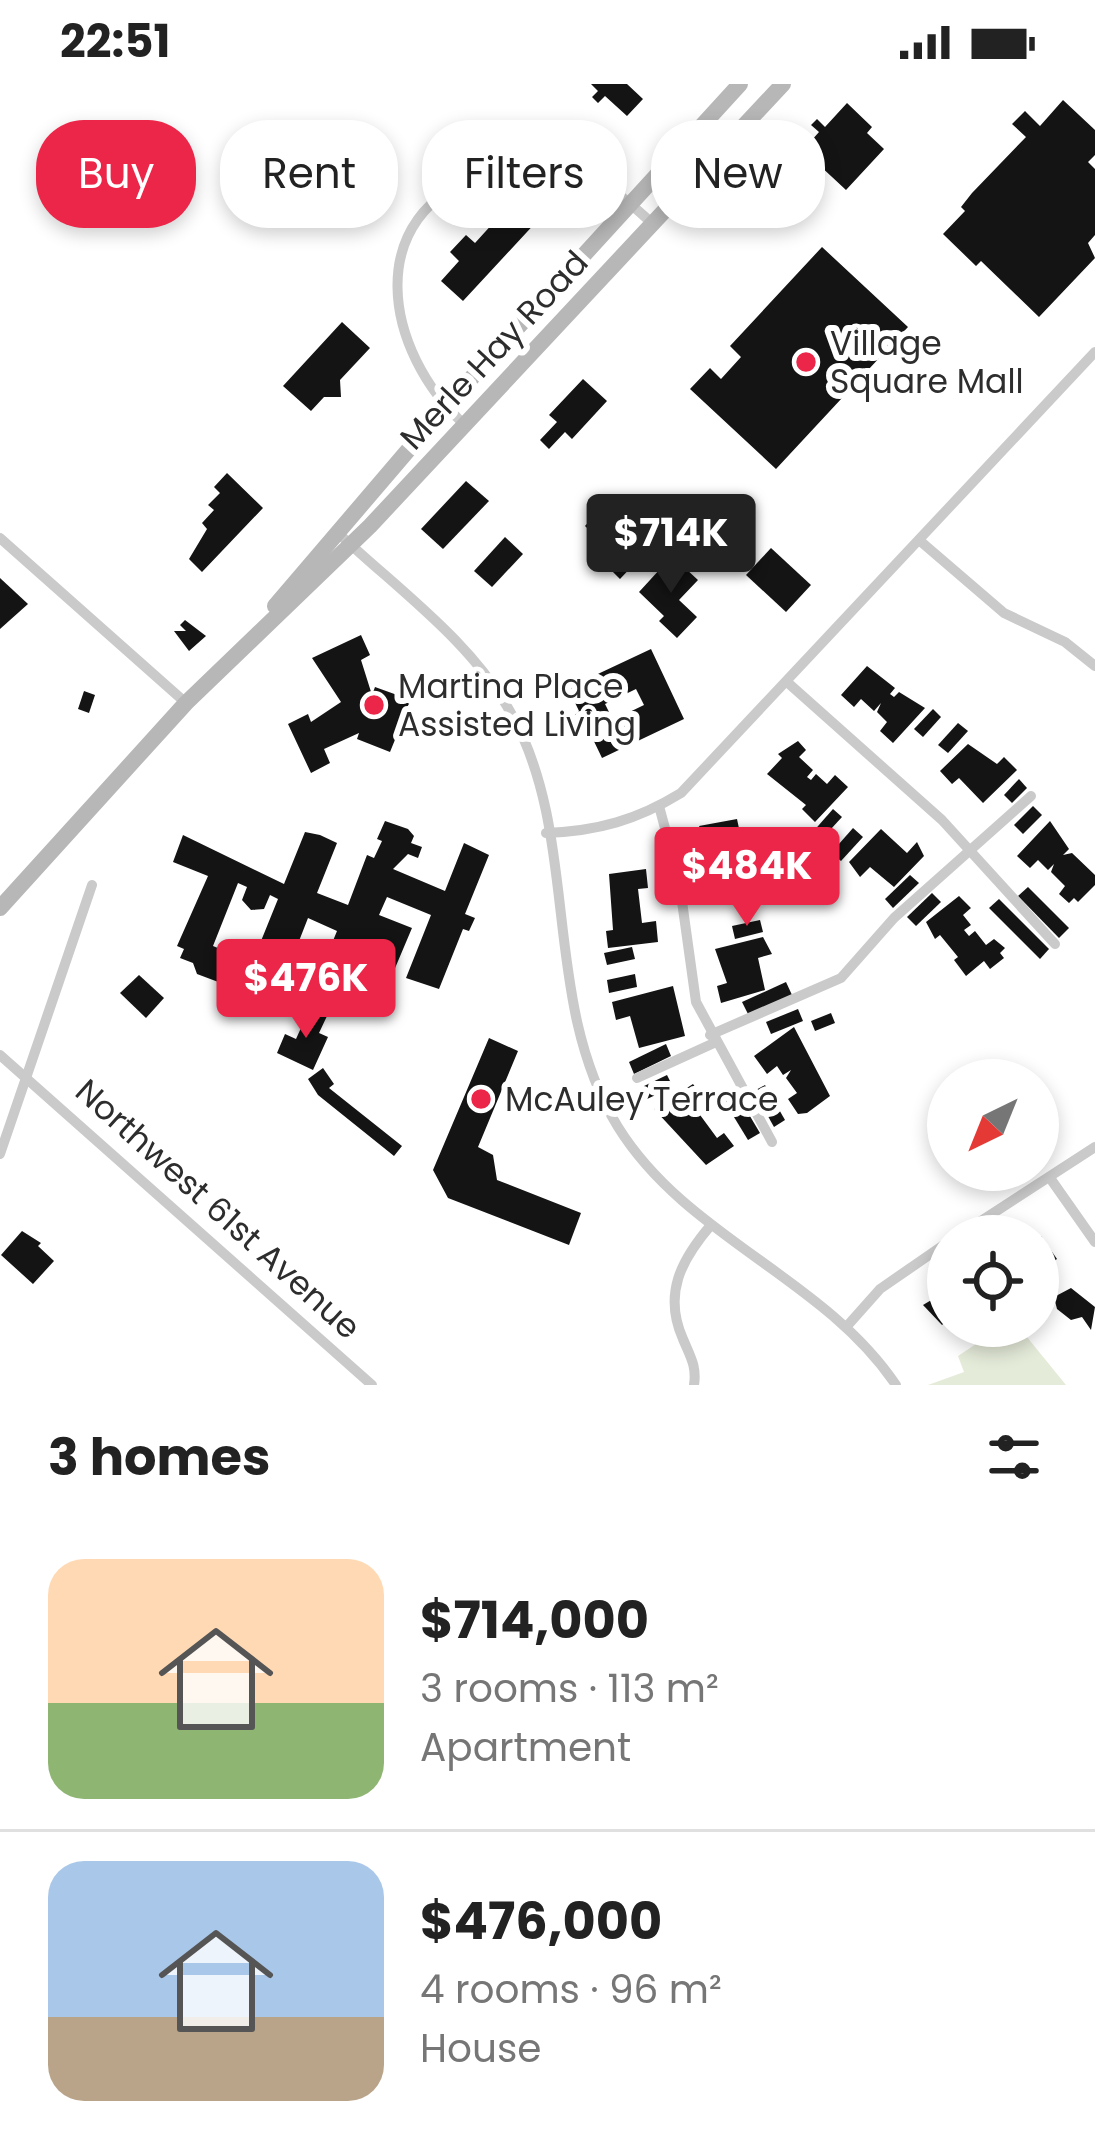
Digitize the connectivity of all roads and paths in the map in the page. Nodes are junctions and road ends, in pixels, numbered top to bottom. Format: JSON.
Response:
{"nodes":[{"id":1,"x":740,"y":84,"type":"edge"},
{"id":2,"x":783,"y":84,"type":"edge"},
{"id":3,"x":750,"y":120,"type":"edge"},
{"id":4,"x":629,"y":203,"type":"junction"},
{"id":5,"x":651,"y":222,"type":"edge"},
{"id":6,"x":651,"y":226,"type":"edge"},
{"id":7,"x":1095,"y":352,"type":"edge"},
{"id":8,"x":445,"y":407,"type":"junction"},
{"id":9,"x":465,"y":425,"type":"junction"},
{"id":10,"x":336,"y":531,"type":"junction"},
{"id":11,"x":0,"y":538,"type":"edge"},
{"id":12,"x":919,"y":540,"type":"junction"},
{"id":13,"x":350,"y":545,"type":"junction"},
{"id":14,"x":241,"y":649,"type":"junction"},
{"id":15,"x":1095,"y":666,"type":"edge"},
{"id":16,"x":787,"y":682,"type":"junction"},
{"id":17,"x":186,"y":703,"type":"junction"},
{"id":18,"x":1030,"y":796,"type":"dead end"},
{"id":19,"x":659,"y":806,"type":"junction"},
{"id":20,"x":546,"y":833,"type":"junction"},
{"id":21,"x":970,"y":850,"type":"junction"},
{"id":22,"x":92,"y":884,"type":"dead end"},
{"id":23,"x":0,"y":908,"type":"edge"},
{"id":24,"x":1055,"y":944,"type":"dead end"},
{"id":25,"x":712,"y":1039,"type":"junction"},
{"id":26,"x":0,"y":1055,"type":"edge"},
{"id":27,"x":27,"y":1074,"type":"junction"},
{"id":28,"x":637,"y":1078,"type":"dead end"},
{"id":29,"x":772,"y":1142,"type":"dead end"},
{"id":30,"x":1095,"y":1147,"type":"edge"},
{"id":31,"x":0,"y":1154,"type":"edge"},
{"id":32,"x":1059,"y":1172,"type":"edge"},
{"id":33,"x":1029,"y":1191,"type":"edge"},
{"id":34,"x":1059,"y":1191,"type":"edge"},
{"id":35,"x":991,"y":1215,"type":"edge"},
{"id":36,"x":711,"y":1225,"type":"junction"},
{"id":37,"x":1095,"y":1242,"type":"edge"},
{"id":38,"x":927,"y":1257,"type":"edge"},
{"id":39,"x":848,"y":1325,"type":"junction"},
{"id":40,"x":372,"y":1385,"type":"edge"},
{"id":41,"x":694,"y":1385,"type":"edge"},
{"id":42,"x":896,"y":1385,"type":"edge"}],
"edges":[{"from":1,"to":4,"type":"main road","name":"Merle Hay Road"},
{"from":2,"to":3,"type":"main road","name":"Merle Hay Road"},
{"from":4,"to":5,"type":"street"},
{"from":4,"to":8,"type":"main road","name":"Merle Hay Road"},
{"from":4,"to":8,"type":"street"},
{"from":6,"to":9,"type":"main road","name":"Merle Hay Road"},
{"from":7,"to":12,"type":"street"},
{"from":8,"to":9,"type":"street"},
{"from":8,"to":10,"type":"main road","name":"Merle Hay Road"},
{"from":9,"to":13,"type":"main road","name":"Merle Hay Road"},
{"from":10,"to":13,"type":"street"},
{"from":10,"to":14,"type":"main road","name":"Merle Hay Road"},
{"from":11,"to":17,"type":"street"},
{"from":12,"to":15,"type":"street"},
{"from":12,"to":16,"type":"street"},
{"from":13,"to":14,"type":"main road","name":"Merle Hay Road"},
{"from":13,"to":20,"type":"street"},
{"from":14,"to":17,"type":"main road","name":"Merle Hay Road"},
{"from":16,"to":19,"type":"street"},
{"from":16,"to":21,"type":"street"},
{"from":17,"to":23,"type":"main road","name":"Merle Hay Road"},
{"from":18,"to":21,"type":"street"},
{"from":19,"to":20,"type":"street"},
{"from":19,"to":25,"type":"street"},
{"from":20,"to":36,"type":"street"},
{"from":21,"to":24,"type":"street"},
{"from":21,"to":25,"type":"street"},
{"from":22,"to":27,"type":"street"},
{"from":25,"to":28,"type":"street"},
{"from":25,"to":29,"type":"street"},
{"from":26,"to":27,"type":"street","name":"Northwest 61st Avenue"},
{"from":27,"to":31,"type":"street"},
{"from":27,"to":40,"type":"street","name":"Northwest 61st Avenue"},
{"from":30,"to":32,"type":"street"},
{"from":33,"to":35,"type":"street"},
{"from":34,"to":37,"type":"street"},
{"from":36,"to":39,"type":"street"},
{"from":36,"to":41,"type":"street"},
{"from":38,"to":39,"type":"street"},
{"from":39,"to":42,"type":"street"}]}
